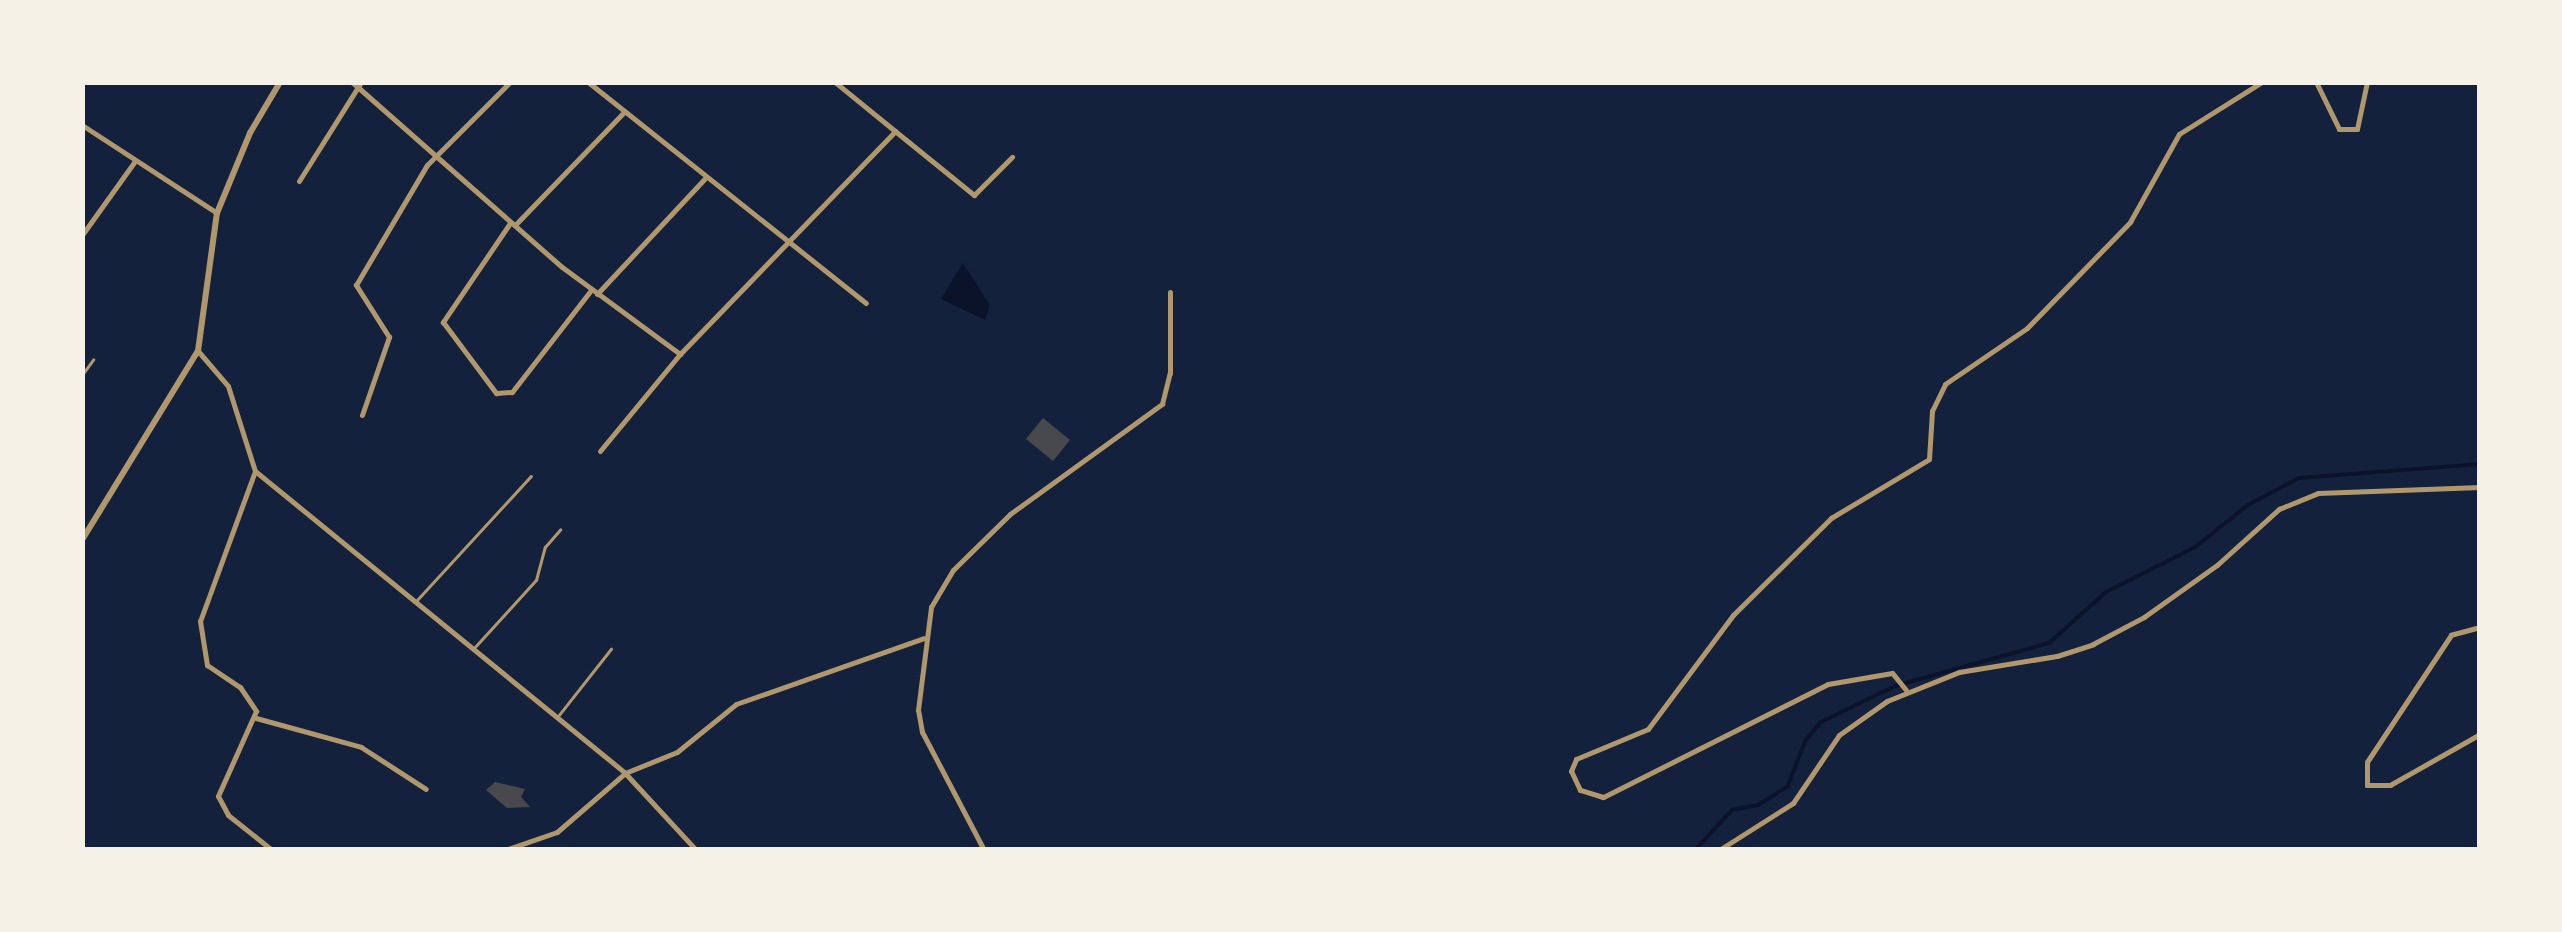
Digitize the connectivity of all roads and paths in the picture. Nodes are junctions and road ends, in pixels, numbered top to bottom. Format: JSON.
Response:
{"nodes":[{"id":1,"x":280,"y":82,"type":"edge"},
{"id":2,"x":510,"y":82,"type":"edge"},
{"id":3,"x":588,"y":82,"type":"edge"},
{"id":4,"x":836,"y":82,"type":"edge"},
{"id":5,"x":2262,"y":82,"type":"edge"},
{"id":6,"x":2316,"y":82,"type":"edge"},
{"id":7,"x":2367,"y":82,"type":"edge"},
{"id":8,"x":357,"y":84,"type":"edge"},
{"id":9,"x":624,"y":112,"type":"junction"},
{"id":10,"x":82,"y":125,"type":"edge"},
{"id":11,"x":895,"y":131,"type":"junction"},
{"id":12,"x":436,"y":156,"type":"junction"},
{"id":13,"x":1012,"y":157,"type":"dead end"},
{"id":14,"x":135,"y":160,"type":"junction"},
{"id":15,"x":705,"y":178,"type":"junction"},
{"id":16,"x":298,"y":181,"type":"dead end"},
{"id":17,"x":217,"y":213,"type":"junction"},
{"id":18,"x":512,"y":224,"type":"junction"},
{"id":19,"x":82,"y":235,"type":"edge"},
{"id":20,"x":786,"y":242,"type":"junction"},
{"id":21,"x":594,"y":292,"type":"junction"},
{"id":22,"x":1170,"y":292,"type":"dead end"},
{"id":23,"x":866,"y":303,"type":"dead end"},
{"id":24,"x":198,"y":351,"type":"junction"},
{"id":25,"x":680,"y":354,"type":"junction"},
{"id":26,"x":93,"y":360,"type":"dead end"},
{"id":27,"x":82,"y":375,"type":"edge"},
{"id":28,"x":362,"y":415,"type":"dead end"},
{"id":29,"x":600,"y":451,"type":"dead end"},
{"id":30,"x":255,"y":471,"type":"junction"},
{"id":31,"x":530,"y":476,"type":"dead end"},
{"id":32,"x":2480,"y":487,"type":"edge"},
{"id":33,"x":560,"y":530,"type":"dead end"},
{"id":34,"x":82,"y":540,"type":"edge"},
{"id":35,"x":414,"y":603,"type":"junction"},
{"id":36,"x":2480,"y":627,"type":"edge"},
{"id":37,"x":924,"y":638,"type":"junction"},
{"id":38,"x":610,"y":649,"type":"dead end"},
{"id":39,"x":473,"y":650,"type":"junction"},
{"id":40,"x":1905,"y":688,"type":"junction"},
{"id":41,"x":558,"y":716,"type":"junction"},
{"id":42,"x":256,"y":718,"type":"junction"},
{"id":43,"x":2480,"y":734,"type":"edge"},
{"id":44,"x":624,"y":773,"type":"junction"},
{"id":45,"x":426,"y":789,"type":"dead end"},
{"id":46,"x":272,"y":850,"type":"edge"},
{"id":47,"x":506,"y":850,"type":"edge"},
{"id":48,"x":696,"y":850,"type":"edge"},
{"id":49,"x":984,"y":850,"type":"edge"},
{"id":50,"x":1719,"y":850,"type":"edge"}],
"edges":[{"from":1,"to":17,"type":"street"},
{"from":2,"to":12,"type":"street"},
{"from":3,"to":9,"type":"street"},
{"from":4,"to":11,"type":"street"},
{"from":5,"to":40,"type":"street"},
{"from":6,"to":7,"type":"street"},
{"from":8,"to":12,"type":"street"},
{"from":8,"to":16,"type":"street"},
{"from":9,"to":15,"type":"street"},
{"from":9,"to":18,"type":"street"},
{"from":10,"to":14,"type":"street"},
{"from":11,"to":13,"type":"street"},
{"from":11,"to":20,"type":"street"},
{"from":12,"to":18,"type":"street"},
{"from":12,"to":28,"type":"street"},
{"from":14,"to":17,"type":"street"},
{"from":14,"to":19,"type":"street"},
{"from":15,"to":20,"type":"street"},
{"from":15,"to":21,"type":"street"},
{"from":17,"to":24,"type":"street"},
{"from":18,"to":21,"type":"street"},
{"from":18,"to":21,"type":"street"},
{"from":20,"to":23,"type":"street"},
{"from":20,"to":25,"type":"street"},
{"from":21,"to":25,"type":"street"},
{"from":22,"to":37,"type":"street"},
{"from":24,"to":30,"type":"street"},
{"from":24,"to":34,"type":"street"},
{"from":25,"to":29,"type":"street"},
{"from":26,"to":27,"type":"lane"},
{"from":30,"to":35,"type":"street"},
{"from":30,"to":42,"type":"street"},
{"from":31,"to":35,"type":"lane"},
{"from":32,"to":40,"type":"street"},
{"from":33,"to":39,"type":"lane"},
{"from":35,"to":39,"type":"street"},
{"from":36,"to":43,"type":"street"},
{"from":37,"to":44,"type":"street"},
{"from":37,"to":49,"type":"street"},
{"from":38,"to":41,"type":"lane"},
{"from":39,"to":41,"type":"street"},
{"from":40,"to":50,"type":"street"},
{"from":41,"to":44,"type":"street"},
{"from":42,"to":45,"type":"street"},
{"from":42,"to":46,"type":"street"},
{"from":44,"to":47,"type":"street"},
{"from":44,"to":48,"type":"street"}]}
